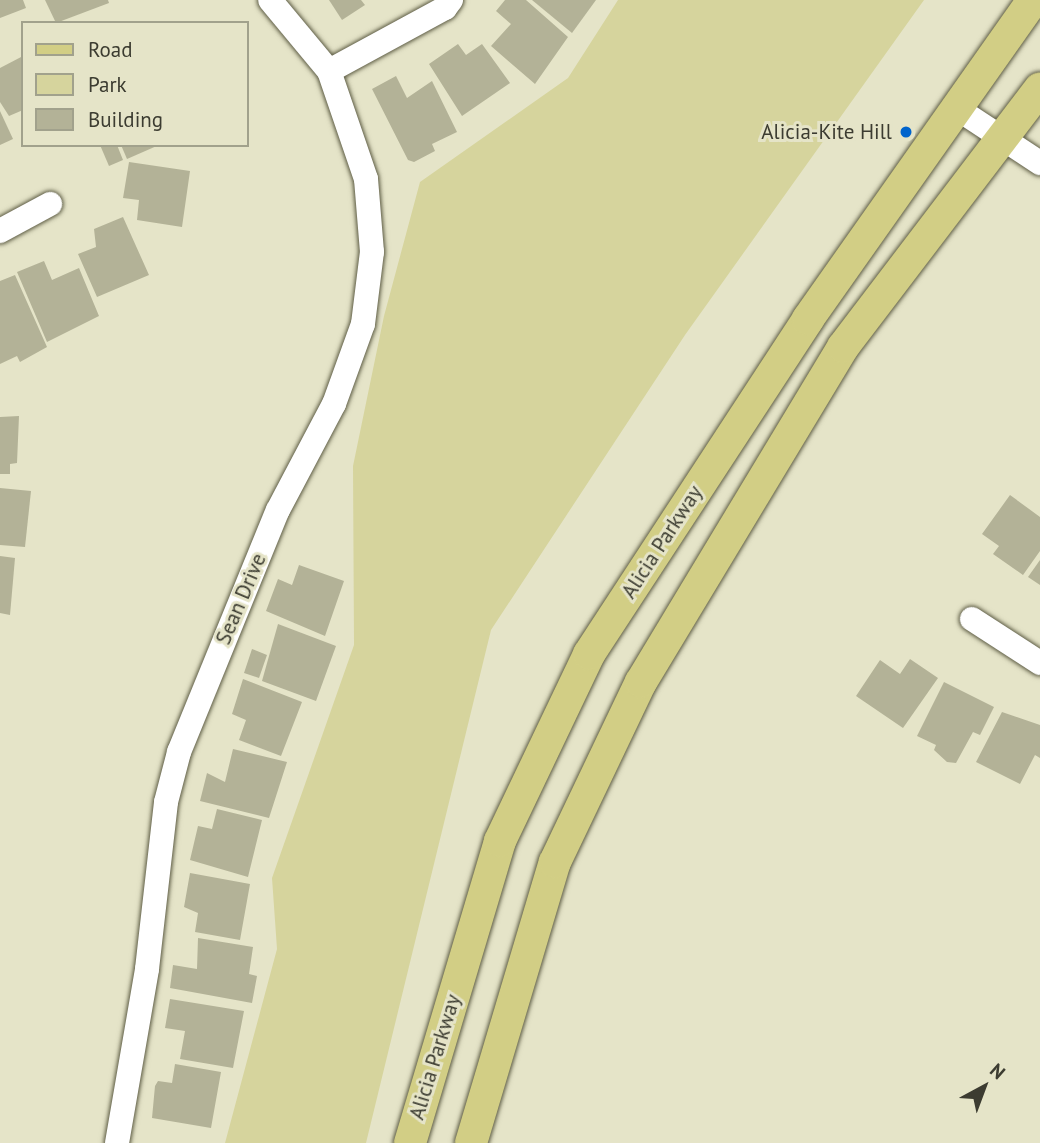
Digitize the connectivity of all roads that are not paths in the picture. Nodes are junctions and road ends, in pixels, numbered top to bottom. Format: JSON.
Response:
{"nodes":[{"id":1,"x":270,"y":0,"type":"edge"},
{"id":2,"x":451,"y":0,"type":"edge"},
{"id":3,"x":1032,"y":0,"type":"edge"},
{"id":4,"x":329,"y":71,"type":"junction"},
{"id":5,"x":1040,"y":88,"type":"edge"},
{"id":6,"x":955,"y":107,"type":"junction"},
{"id":7,"x":1003,"y":139,"type":"junction"},
{"id":8,"x":1040,"y":163,"type":"edge"},
{"id":9,"x":50,"y":204,"type":"dead end"},
{"id":10,"x":0,"y":231,"type":"edge"},
{"id":11,"x":972,"y":619,"type":"dead end"},
{"id":12,"x":1040,"y":663,"type":"edge"},
{"id":13,"x":117,"y":1143,"type":"edge"},
{"id":14,"x":410,"y":1143,"type":"edge"},
{"id":15,"x":471,"y":1143,"type":"edge"}],
"edges":[{"from":1,"to":4,"type":"street"},
{"from":2,"to":4,"type":"street"},
{"from":3,"to":6,"type":"main road","name":"Alicia Parkway"},
{"from":4,"to":13,"type":"street","name":"Sean Drive"},
{"from":5,"to":7,"type":"main road"},
{"from":6,"to":7,"type":"street"},
{"from":6,"to":14,"type":"main road","name":"Alicia Parkway"},
{"from":7,"to":8,"type":"street"},
{"from":7,"to":15,"type":"main road"},
{"from":9,"to":10,"type":"street"},
{"from":11,"to":12,"type":"street"}]}
